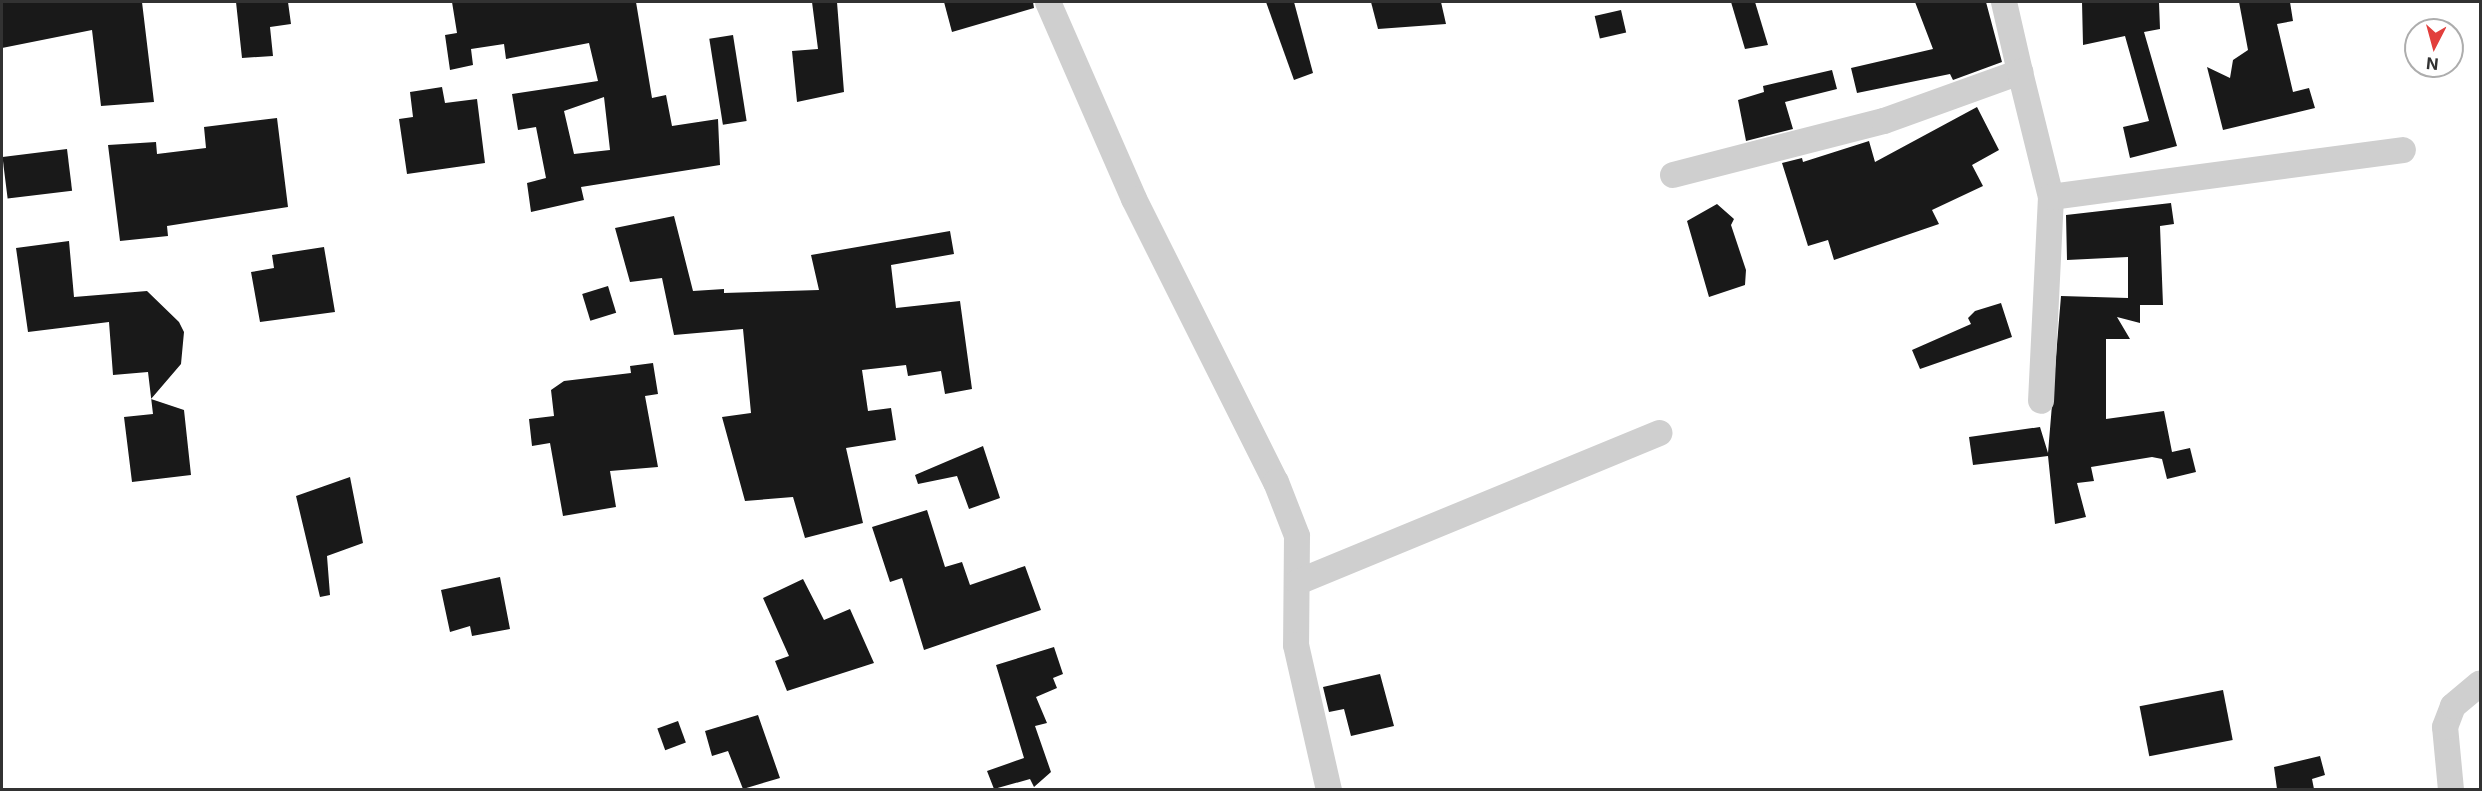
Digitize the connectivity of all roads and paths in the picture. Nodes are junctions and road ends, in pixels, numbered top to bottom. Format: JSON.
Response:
{"nodes":[{"id":1,"x":1048,"y":2,"type":"edge"},
{"id":2,"x":2004,"y":2,"type":"edge"},
{"id":3,"x":2020,"y":72,"type":"junction"},
{"id":4,"x":2403,"y":150,"type":"dead end"},
{"id":5,"x":1673,"y":175,"type":"dead end"},
{"id":6,"x":2051,"y":197,"type":"junction"},
{"id":7,"x":2041,"y":400,"type":"dead end"},
{"id":8,"x":1659,"y":433,"type":"dead end"},
{"id":9,"x":1298,"y":582,"type":"junction"},
{"id":10,"x":2481,"y":683,"type":"edge"},
{"id":11,"x":1329,"y":789,"type":"edge"},
{"id":12,"x":2451,"y":789,"type":"edge"}],
"edges":[{"from":1,"to":9,"type":"street"},
{"from":2,"to":3,"type":"street"},
{"from":3,"to":5,"type":"street"},
{"from":3,"to":6,"type":"street"},
{"from":4,"to":6,"type":"street"},
{"from":6,"to":7,"type":"street"},
{"from":8,"to":9,"type":"street"},
{"from":9,"to":11,"type":"street"},
{"from":10,"to":12,"type":"street"}]}
